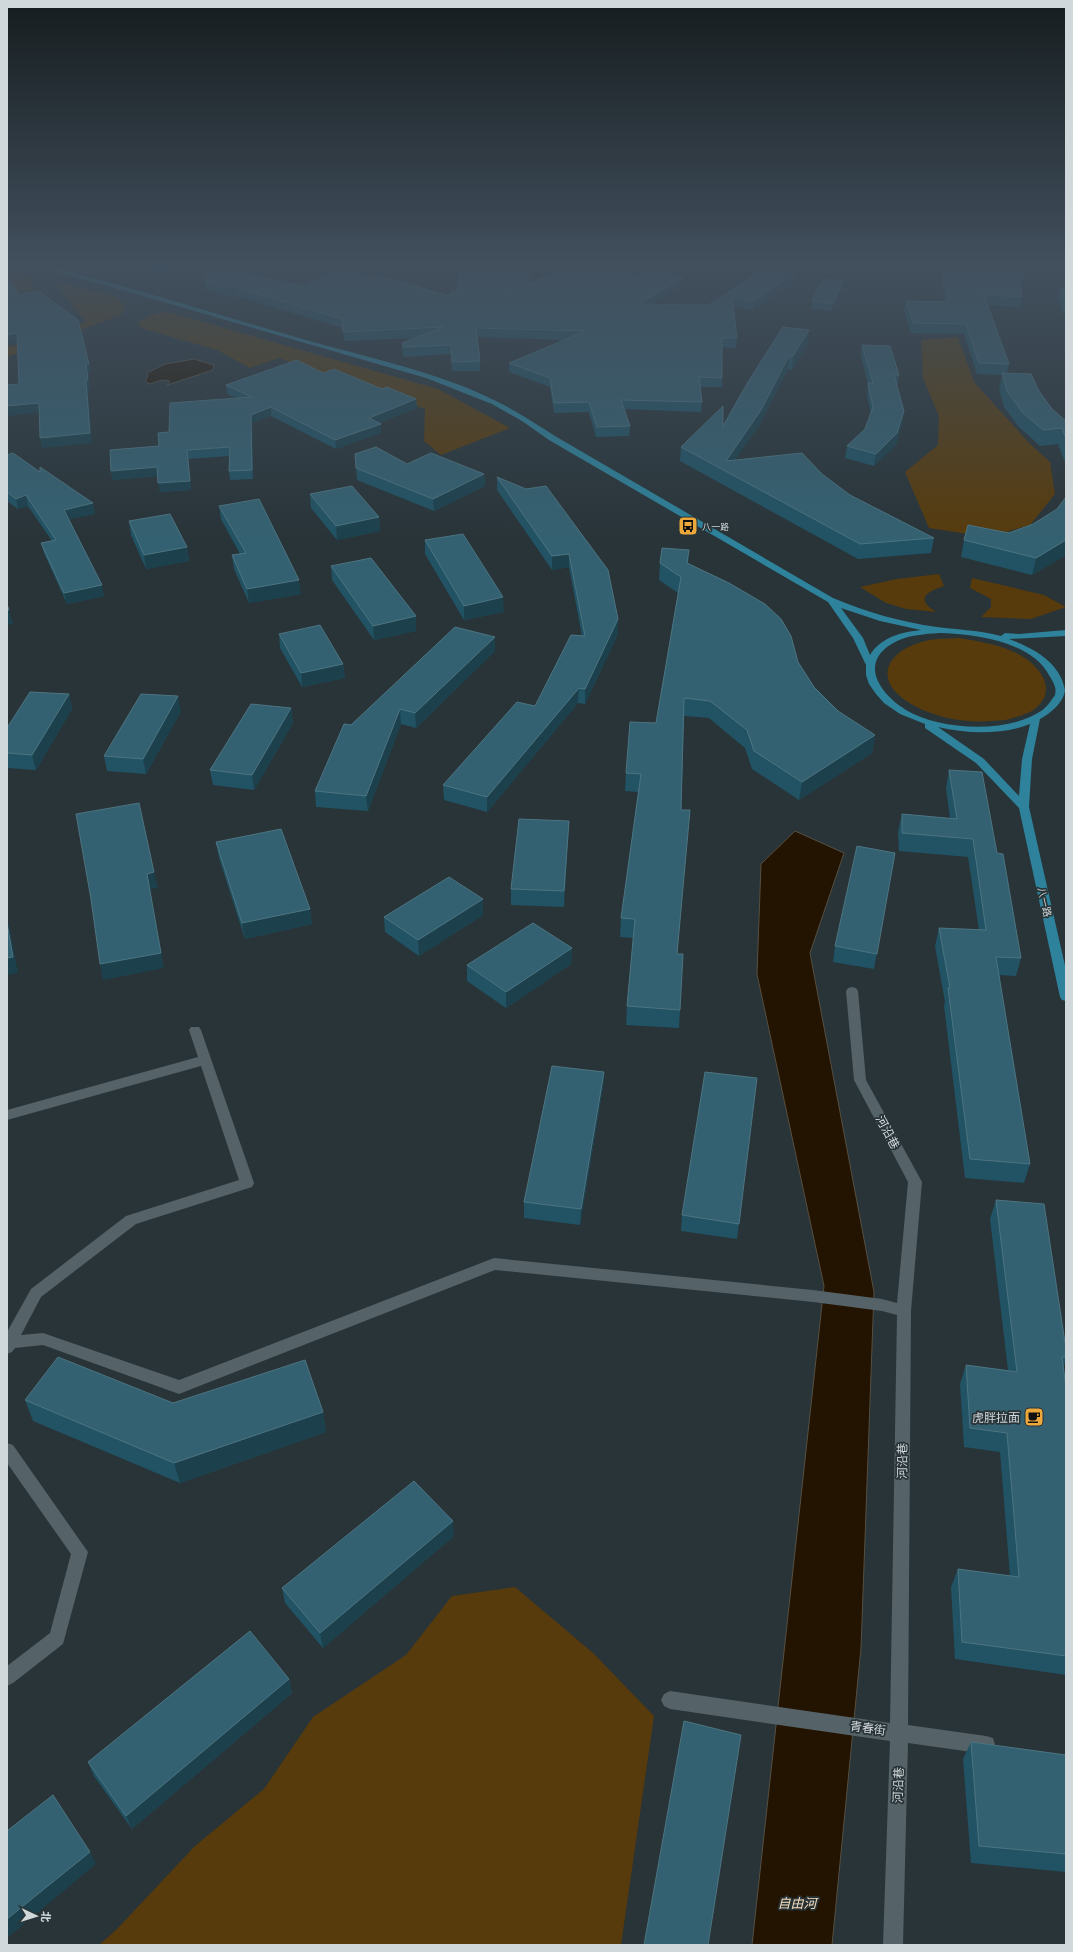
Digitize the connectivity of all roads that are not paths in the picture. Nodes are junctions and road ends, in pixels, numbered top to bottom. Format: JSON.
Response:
{"nodes":[{"id":1,"x":355,"y":356,"type":"edge"},
{"id":2,"x":830,"y":600,"type":"junction"},
{"id":3,"x":939,"y":630,"type":"junction"},
{"id":4,"x":1066,"y":633,"type":"edge"},
{"id":5,"x":988,"y":635,"type":"junction"},
{"id":6,"x":870,"y":664,"type":"junction"},
{"id":7,"x":1063,"y":681,"type":"edge"},
{"id":8,"x":912,"y":716,"type":"junction"},
{"id":9,"x":1036,"y":720,"type":"junction"},
{"id":10,"x":1024,"y":807,"type":"junction"},
{"id":11,"x":852,"y":991,"type":"dead end"},
{"id":12,"x":1066,"y":997,"type":"edge"},
{"id":13,"x":195,"y":1030,"type":"dead end"},
{"id":14,"x":205,"y":1060,"type":"junction"},
{"id":15,"x":7,"y":1115,"type":"edge"},
{"id":16,"x":904,"y":1311,"type":"junction"},
{"id":17,"x":8,"y":1345,"type":"edge"},
{"id":18,"x":7,"y":1450,"type":"edge"},
{"id":19,"x":7,"y":1677,"type":"edge"},
{"id":20,"x":670,"y":1700,"type":"dead end"},
{"id":21,"x":899,"y":1733,"type":"junction"},
{"id":22,"x":1005,"y":1748,"type":"edge"},
{"id":23,"x":893,"y":1945,"type":"edge"}],
"edges":[{"from":1,"to":2,"type":"main road"},
{"from":2,"to":3,"type":"main road"},
{"from":2,"to":6,"type":"main road"},
{"from":3,"to":5,"type":"main road"},
{"from":3,"to":6,"type":"main road"},
{"from":4,"to":5,"type":"main road"},
{"from":5,"to":7,"type":"main road"},
{"from":6,"to":8,"type":"main road"},
{"from":7,"to":9,"type":"main road"},
{"from":8,"to":9,"type":"main road"},
{"from":8,"to":10,"type":"main road"},
{"from":9,"to":10,"type":"main road","name":"八一路"},
{"from":10,"to":12,"type":"main road","name":"八一路"},
{"from":11,"to":16,"type":"street","name":"河沿巷"},
{"from":13,"to":14,"type":"street"},
{"from":14,"to":15,"type":"street"},
{"from":14,"to":17,"type":"street"},
{"from":16,"to":17,"type":"street"},
{"from":16,"to":21,"type":"street","name":"河沿巷"},
{"from":18,"to":19,"type":"street"},
{"from":20,"to":21,"type":"street","name":"青春街"},
{"from":21,"to":22,"type":"street","name":"青春街"},
{"from":21,"to":23,"type":"street","name":"河沿巷"}]}
